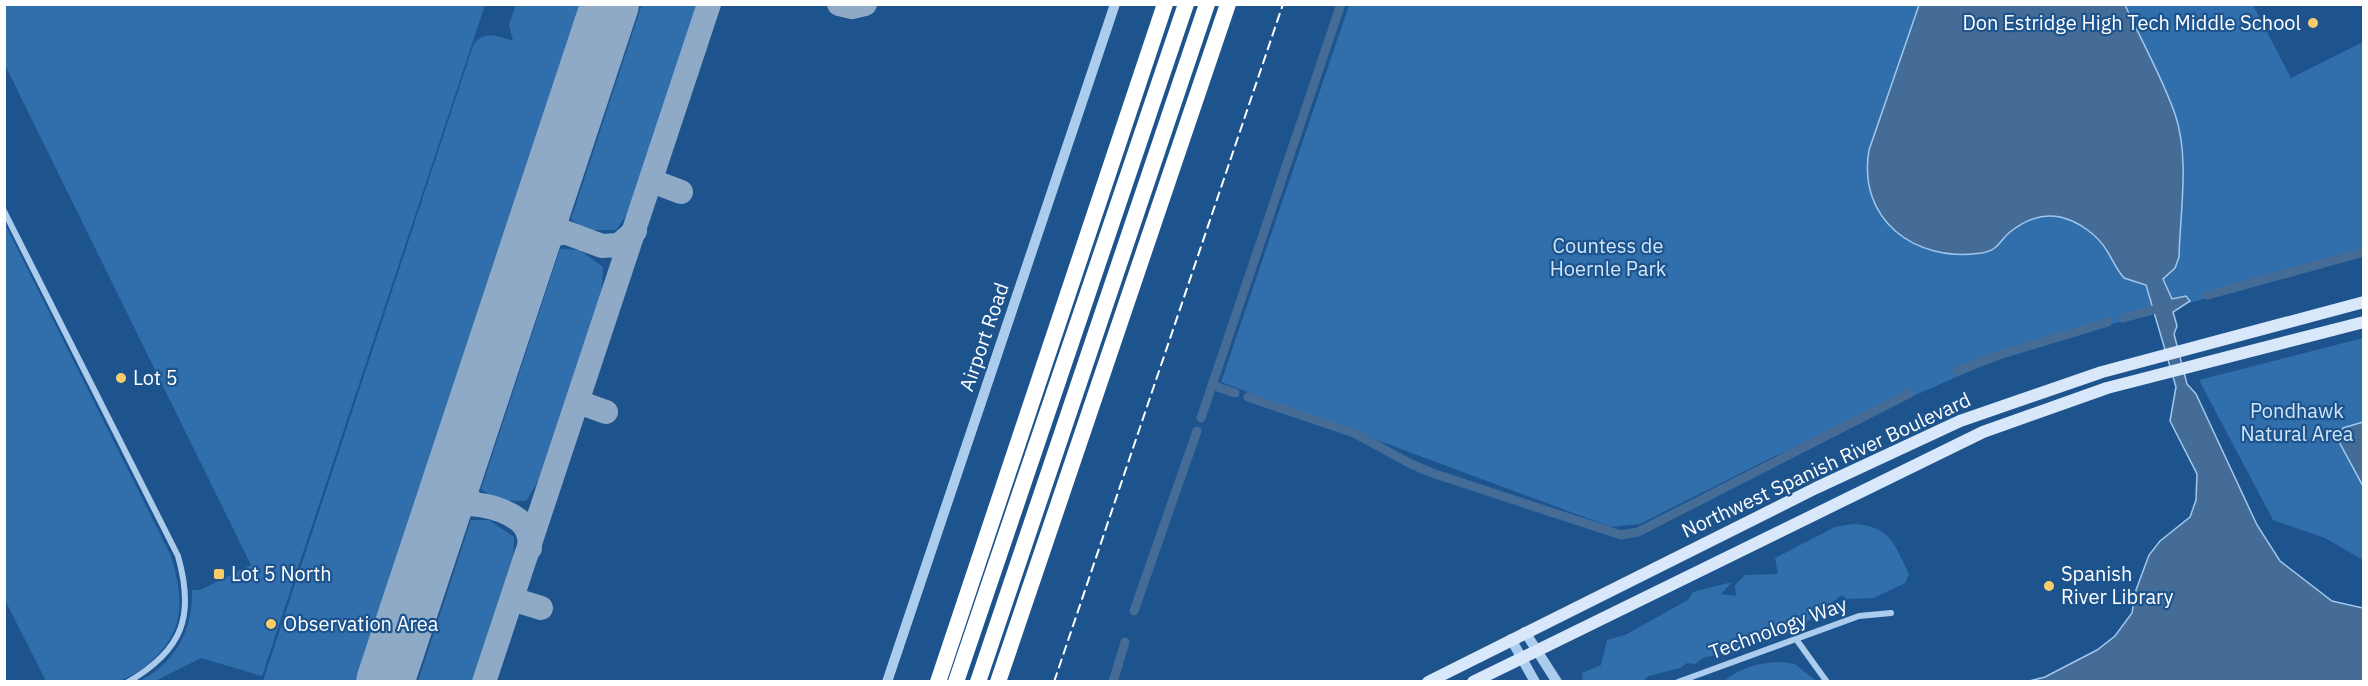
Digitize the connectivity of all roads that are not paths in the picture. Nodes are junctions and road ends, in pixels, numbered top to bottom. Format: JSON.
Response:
{"nodes":[{"id":1,"x":1115,"y":4,"type":"edge"},
{"id":2,"x":1165,"y":4,"type":"edge"},
{"id":3,"x":1170,"y":4,"type":"edge"},
{"id":4,"x":1186,"y":4,"type":"edge"},
{"id":5,"x":1207,"y":4,"type":"edge"},
{"id":6,"x":1228,"y":4,"type":"edge"},
{"id":7,"x":1148,"y":118,"type":"junction"},
{"id":8,"x":4,"y":211,"type":"edge"},
{"id":9,"x":1154,"y":229,"type":"junction"},
{"id":10,"x":2364,"y":302,"type":"edge"},
{"id":11,"x":2364,"y":322,"type":"edge"},
{"id":12,"x":1093,"y":340,"type":"junction"},
{"id":13,"x":1959,"y":421,"type":"junction"},
{"id":14,"x":1946,"y":427,"type":"junction"},
{"id":15,"x":1967,"y":438,"type":"junction"},
{"id":16,"x":1954,"y":445,"type":"junction"},
{"id":17,"x":1891,"y":613,"type":"dead end"},
{"id":18,"x":1525,"y":632,"type":"junction"},
{"id":19,"x":1511,"y":639,"type":"junction"},
{"id":20,"x":1796,"y":639,"type":"junction"},
{"id":21,"x":1536,"y":651,"type":"junction"},
{"id":22,"x":1520,"y":658,"type":"junction"},
{"id":23,"x":128,"y":681,"type":"edge"},
{"id":24,"x":887,"y":681,"type":"edge"},
{"id":25,"x":938,"y":681,"type":"edge"},
{"id":26,"x":956,"y":681,"type":"edge"},
{"id":27,"x":978,"y":681,"type":"edge"},
{"id":28,"x":998,"y":681,"type":"edge"},
{"id":29,"x":1428,"y":681,"type":"edge"},
{"id":30,"x":1473,"y":681,"type":"edge"},
{"id":31,"x":1534,"y":681,"type":"edge"},
{"id":32,"x":1557,"y":681,"type":"edge"},
{"id":33,"x":1677,"y":681,"type":"edge"},
{"id":34,"x":1827,"y":681,"type":"edge"}],
"edges":[{"from":1,"to":24,"type":"street","name":"Airport Road"},
{"from":2,"to":25,"type":"highway"},
{"from":3,"to":7,"type":"highway"},
{"from":4,"to":7,"type":"highway"},
{"from":5,"to":12,"type":"highway"},
{"from":6,"to":9,"type":"highway"},
{"from":7,"to":26,"type":"highway"},
{"from":8,"to":23,"type":"street"},
{"from":9,"to":12,"type":"highway"},
{"from":9,"to":28,"type":"highway"},
{"from":10,"to":13,"type":"main road","name":"Northwest Spanish River Boulevard"},
{"from":11,"to":15,"type":"main road","name":"Northwest Spanish River Boulevard"},
{"from":12,"to":27,"type":"highway"},
{"from":13,"to":14,"type":"main road","name":"Northwest Spanish River Boulevard"},
{"from":13,"to":15,"type":"main road"},
{"from":14,"to":16,"type":"main road"},
{"from":14,"to":18,"type":"main road","name":"Northwest Spanish River Boulevard"},
{"from":15,"to":16,"type":"main road","name":"Northwest Spanish River Boulevard"},
{"from":16,"to":21,"type":"main road","name":"Northwest Spanish River Boulevard"},
{"from":17,"to":20,"type":"street","name":"Technology Way"},
{"from":18,"to":19,"type":"main road","name":"Northwest Spanish River Boulevard"},
{"from":18,"to":21,"type":"street"},
{"from":19,"to":22,"type":"street"},
{"from":19,"to":29,"type":"main road","name":"Northwest Spanish River Boulevard"},
{"from":20,"to":33,"type":"street","name":"Technology Way"},
{"from":20,"to":34,"type":"street"},
{"from":21,"to":22,"type":"main road","name":"Northwest Spanish River Boulevard"},
{"from":21,"to":32,"type":"street"},
{"from":22,"to":30,"type":"main road","name":"Northwest Spanish River Boulevard"},
{"from":22,"to":31,"type":"street"}]}
